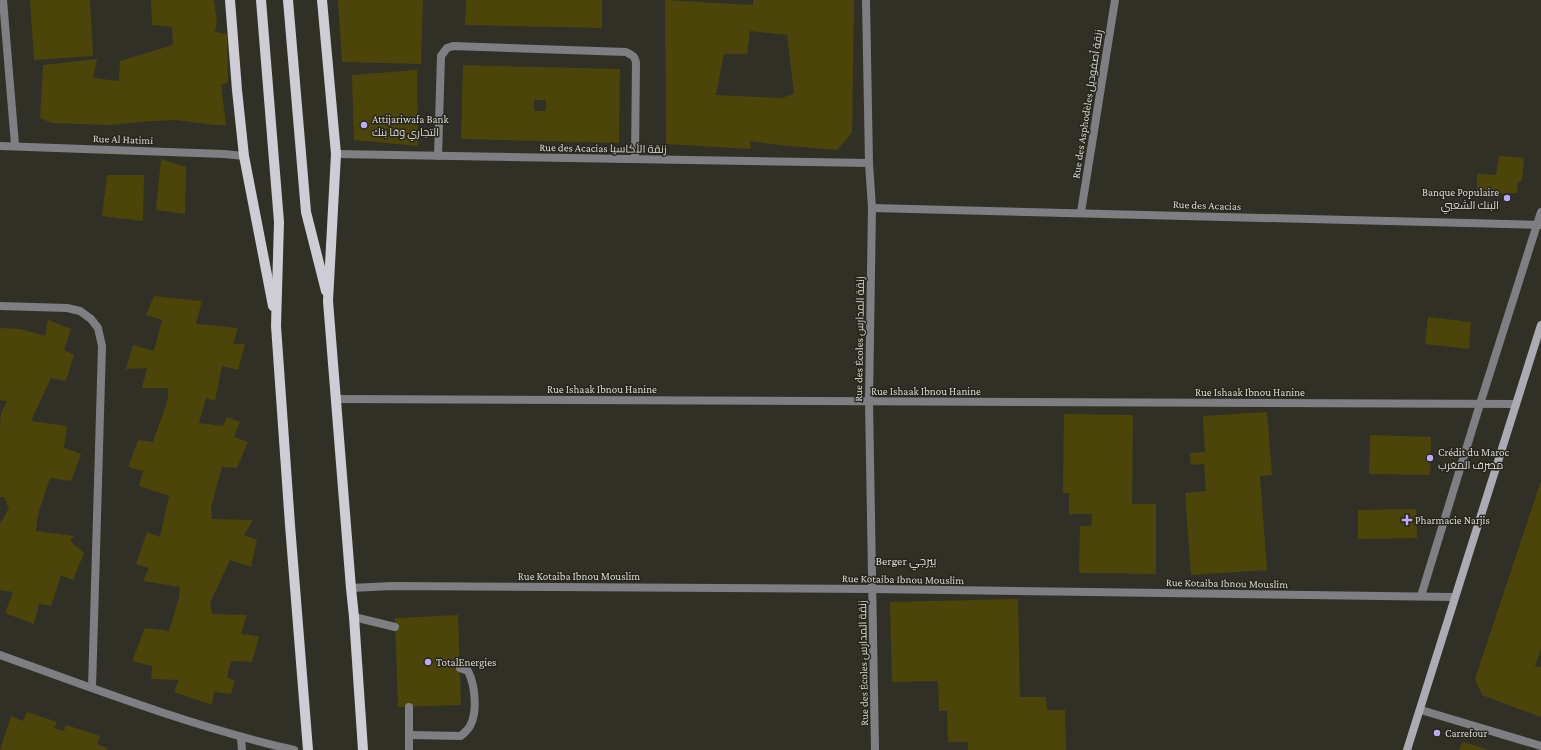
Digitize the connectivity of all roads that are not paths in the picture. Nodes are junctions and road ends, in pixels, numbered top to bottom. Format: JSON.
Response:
{"nodes":[{"id":1,"x":3,"y":0,"type":"edge"},
{"id":2,"x":230,"y":0,"type":"edge"},
{"id":3,"x":261,"y":0,"type":"edge"},
{"id":4,"x":288,"y":0,"type":"edge"},
{"id":5,"x":322,"y":0,"type":"edge"},
{"id":6,"x":866,"y":0,"type":"edge"},
{"id":7,"x":1115,"y":0,"type":"edge"},
{"id":8,"x":0,"y":146,"type":"edge"},
{"id":9,"x":15,"y":146,"type":"junction"},
{"id":10,"x":336,"y":154,"type":"junction"},
{"id":11,"x":244,"y":156,"type":"junction"},
{"id":12,"x":438,"y":156,"type":"junction"},
{"id":13,"x":635,"y":159,"type":"junction"},
{"id":14,"x":869,"y":163,"type":"junction"},
{"id":15,"x":872,"y":208,"type":"junction"},
{"id":16,"x":1081,"y":212,"type":"junction"},
{"id":17,"x":1541,"y":212,"type":"edge"},
{"id":18,"x":1539,"y":225,"type":"edge"},
{"id":19,"x":328,"y":300,"type":"junction"},
{"id":20,"x":0,"y":306,"type":"edge"},
{"id":21,"x":1541,"y":324,"type":"edge"},
{"id":22,"x":276,"y":326,"type":"junction"},
{"id":23,"x":1538,"y":345,"type":"edge"},
{"id":24,"x":336,"y":399,"type":"junction"},
{"id":25,"x":869,"y":401,"type":"junction"},
{"id":26,"x":1480,"y":404,"type":"junction"},
{"id":27,"x":1516,"y":404,"type":"junction"},
{"id":28,"x":351,"y":588,"type":"junction"},
{"id":29,"x":873,"y":589,"type":"junction"},
{"id":30,"x":1421,"y":596,"type":"junction"},
{"id":31,"x":1454,"y":597,"type":"junction"},
{"id":32,"x":354,"y":617,"type":"junction"},
{"id":33,"x":395,"y":627,"type":"dead end"},
{"id":34,"x":0,"y":655,"type":"edge"},
{"id":35,"x":460,"y":668,"type":"dead end"},
{"id":36,"x":92,"y":688,"type":"junction"},
{"id":37,"x":409,"y":707,"type":"dead end"},
{"id":38,"x":1421,"y":710,"type":"junction"},
{"id":39,"x":409,"y":735,"type":"junction"},
{"id":40,"x":241,"y":738,"type":"junction"},
{"id":41,"x":1541,"y":746,"type":"edge"},
{"id":42,"x":242,"y":750,"type":"edge"},
{"id":43,"x":294,"y":750,"type":"edge"},
{"id":44,"x":308,"y":750,"type":"edge"},
{"id":45,"x":363,"y":750,"type":"edge"},
{"id":46,"x":409,"y":750,"type":"edge"},
{"id":47,"x":875,"y":750,"type":"edge"},
{"id":48,"x":1407,"y":750,"type":"edge"}],
"edges":[{"from":1,"to":9,"type":"street"},
{"from":2,"to":11,"type":"main road"},
{"from":3,"to":22,"type":"main road"},
{"from":4,"to":19,"type":"main road"},
{"from":5,"to":10,"type":"main road"},
{"from":6,"to":14,"type":"street","name":"Rue des Écoles زنقة المدارس"},
{"from":7,"to":16,"type":"street","name":"Rue des Asphodèles زنقة أصفوديل"},
{"from":8,"to":9,"type":"street","name":"Rue Al Hatimi"},
{"from":9,"to":11,"type":"street","name":"Rue Al Hatimi"},
{"from":10,"to":12,"type":"street","name":"Rue des Acacias زنقة الأكاسيا"},
{"from":10,"to":19,"type":"main road"},
{"from":11,"to":22,"type":"main road"},
{"from":12,"to":13,"type":"street","name":"Rue des Acacias زنقة الأكاسيا"},
{"from":12,"to":13,"type":"street"},
{"from":13,"to":14,"type":"street","name":"Rue des Acacias زنقة الأكاسيا"},
{"from":14,"to":15,"type":"street","name":"Rue des Écoles زنقة المدارس"},
{"from":15,"to":16,"type":"street","name":"Rue des Acacias"},
{"from":15,"to":25,"type":"street","name":"Rue des Écoles زنقة المدارس"},
{"from":16,"to":18,"type":"street","name":"Rue des Acacias"},
{"from":17,"to":18,"type":"street"},
{"from":18,"to":26,"type":"street"},
{"from":19,"to":24,"type":"main road"},
{"from":20,"to":36,"type":"street"},
{"from":21,"to":23,"type":"main road"},
{"from":22,"to":44,"type":"main road"},
{"from":23,"to":27,"type":"main road"},
{"from":24,"to":25,"type":"street","name":"Rue Ishaak Ibnou Hanine"},
{"from":24,"to":28,"type":"main road"},
{"from":25,"to":26,"type":"street","name":"Rue Ishaak Ibnou Hanine"},
{"from":25,"to":29,"type":"street","name":"Rue des Écoles زنقة المدارس"},
{"from":26,"to":27,"type":"street","name":"Rue Ishaak Ibnou Hanine"},
{"from":26,"to":30,"type":"street"},
{"from":27,"to":31,"type":"main road"},
{"from":28,"to":29,"type":"street","name":"Rue Kotaiba Ibnou Mouslim"},
{"from":28,"to":32,"type":"main road"},
{"from":29,"to":30,"type":"street","name":"Rue Kotaiba Ibnou Mouslim"},
{"from":29,"to":47,"type":"street","name":"Rue des Écoles زنقة المدارس"},
{"from":30,"to":31,"type":"street","name":"Rue Kotaiba Ibnou Mouslim"},
{"from":31,"to":38,"type":"main road"},
{"from":32,"to":33,"type":"street"},
{"from":32,"to":45,"type":"main road"},
{"from":34,"to":36,"type":"street"},
{"from":35,"to":39,"type":"street"},
{"from":36,"to":40,"type":"street"},
{"from":37,"to":39,"type":"street"},
{"from":38,"to":41,"type":"street"},
{"from":38,"to":48,"type":"main road"},
{"from":39,"to":46,"type":"street"},
{"from":40,"to":42,"type":"street"},
{"from":40,"to":43,"type":"street"}]}
